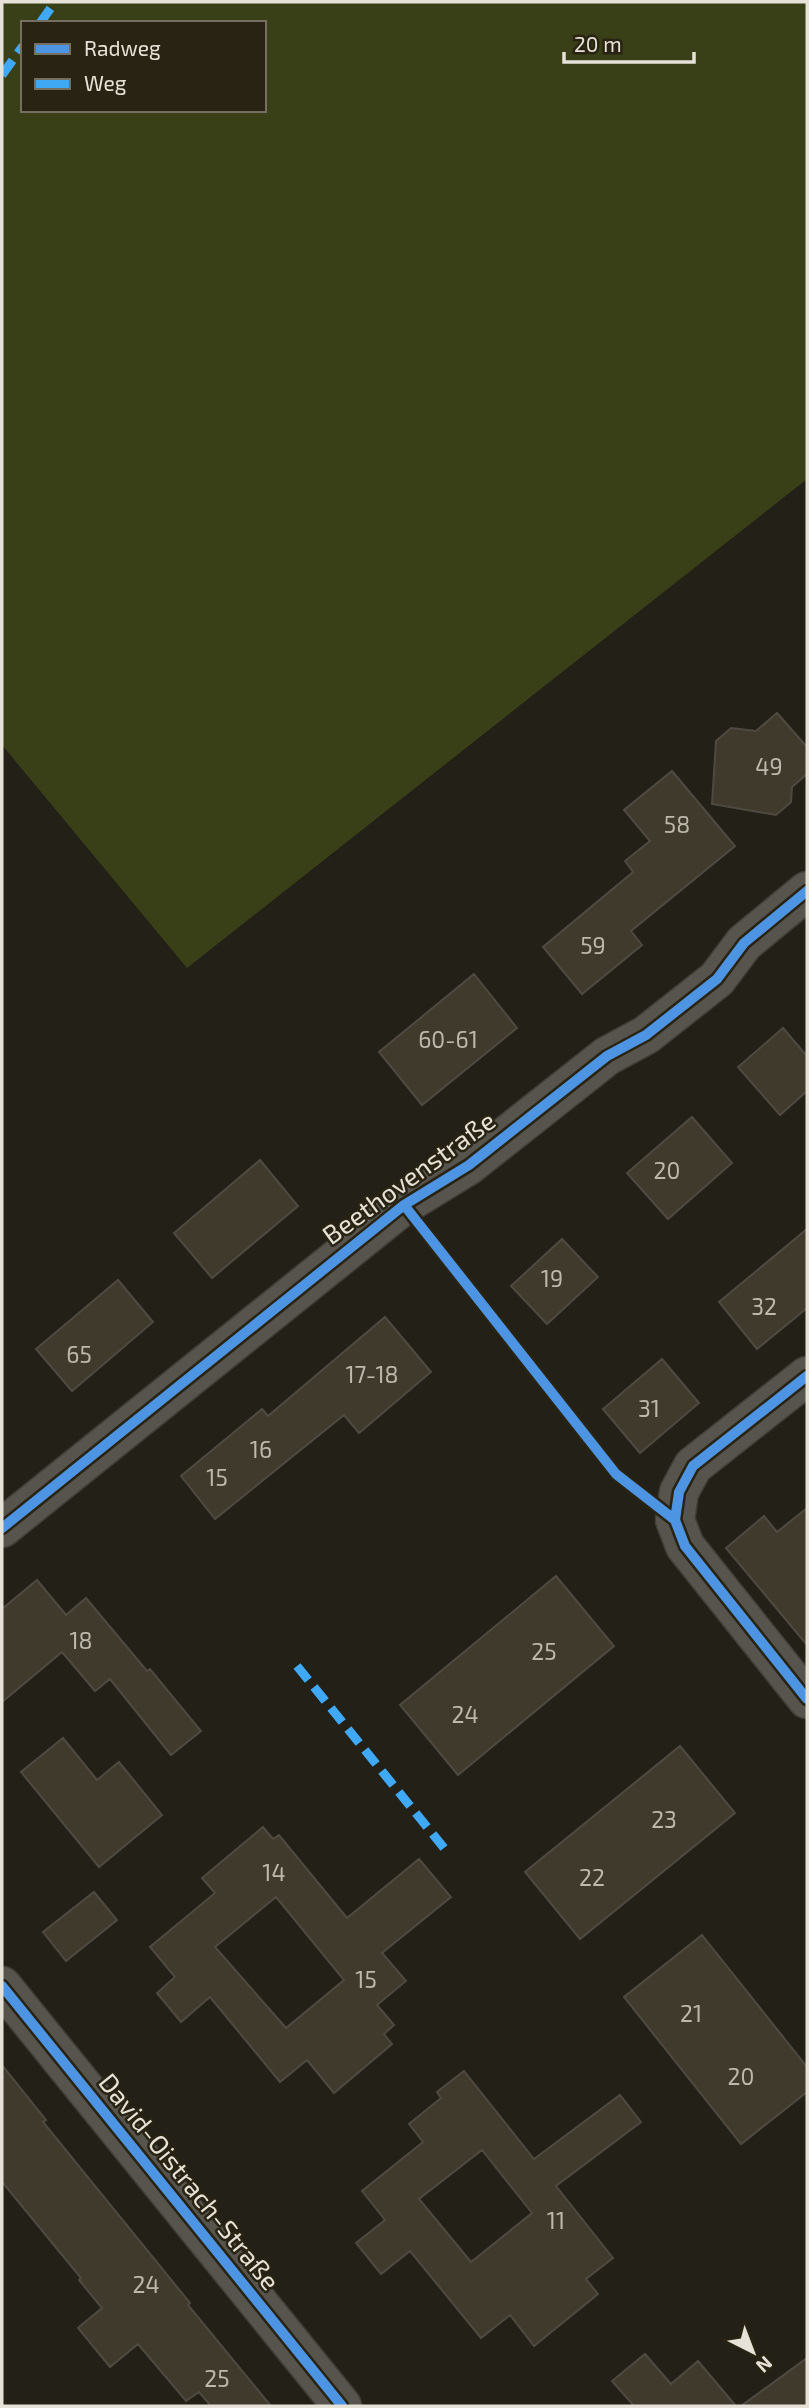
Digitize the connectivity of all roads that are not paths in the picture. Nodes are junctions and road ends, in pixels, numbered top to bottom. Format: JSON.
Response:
{"nodes":[{"id":1,"x":806,"y":893,"type":"edge"},
{"id":2,"x":807,"y":1376,"type":"edge"},
{"id":3,"x":2,"y":1528,"type":"edge"},
{"id":4,"x":807,"y":1699,"type":"edge"},
{"id":5,"x":2,"y":1986,"type":"edge"},
{"id":6,"x":342,"y":2406,"type":"edge"}],
"edges":[{"from":1,"to":3,"type":"street","name":"Beethovenstraße"},
{"from":2,"to":4,"type":"street"},
{"from":5,"to":6,"type":"street","name":"David-Oistrach-Straße"}]}
